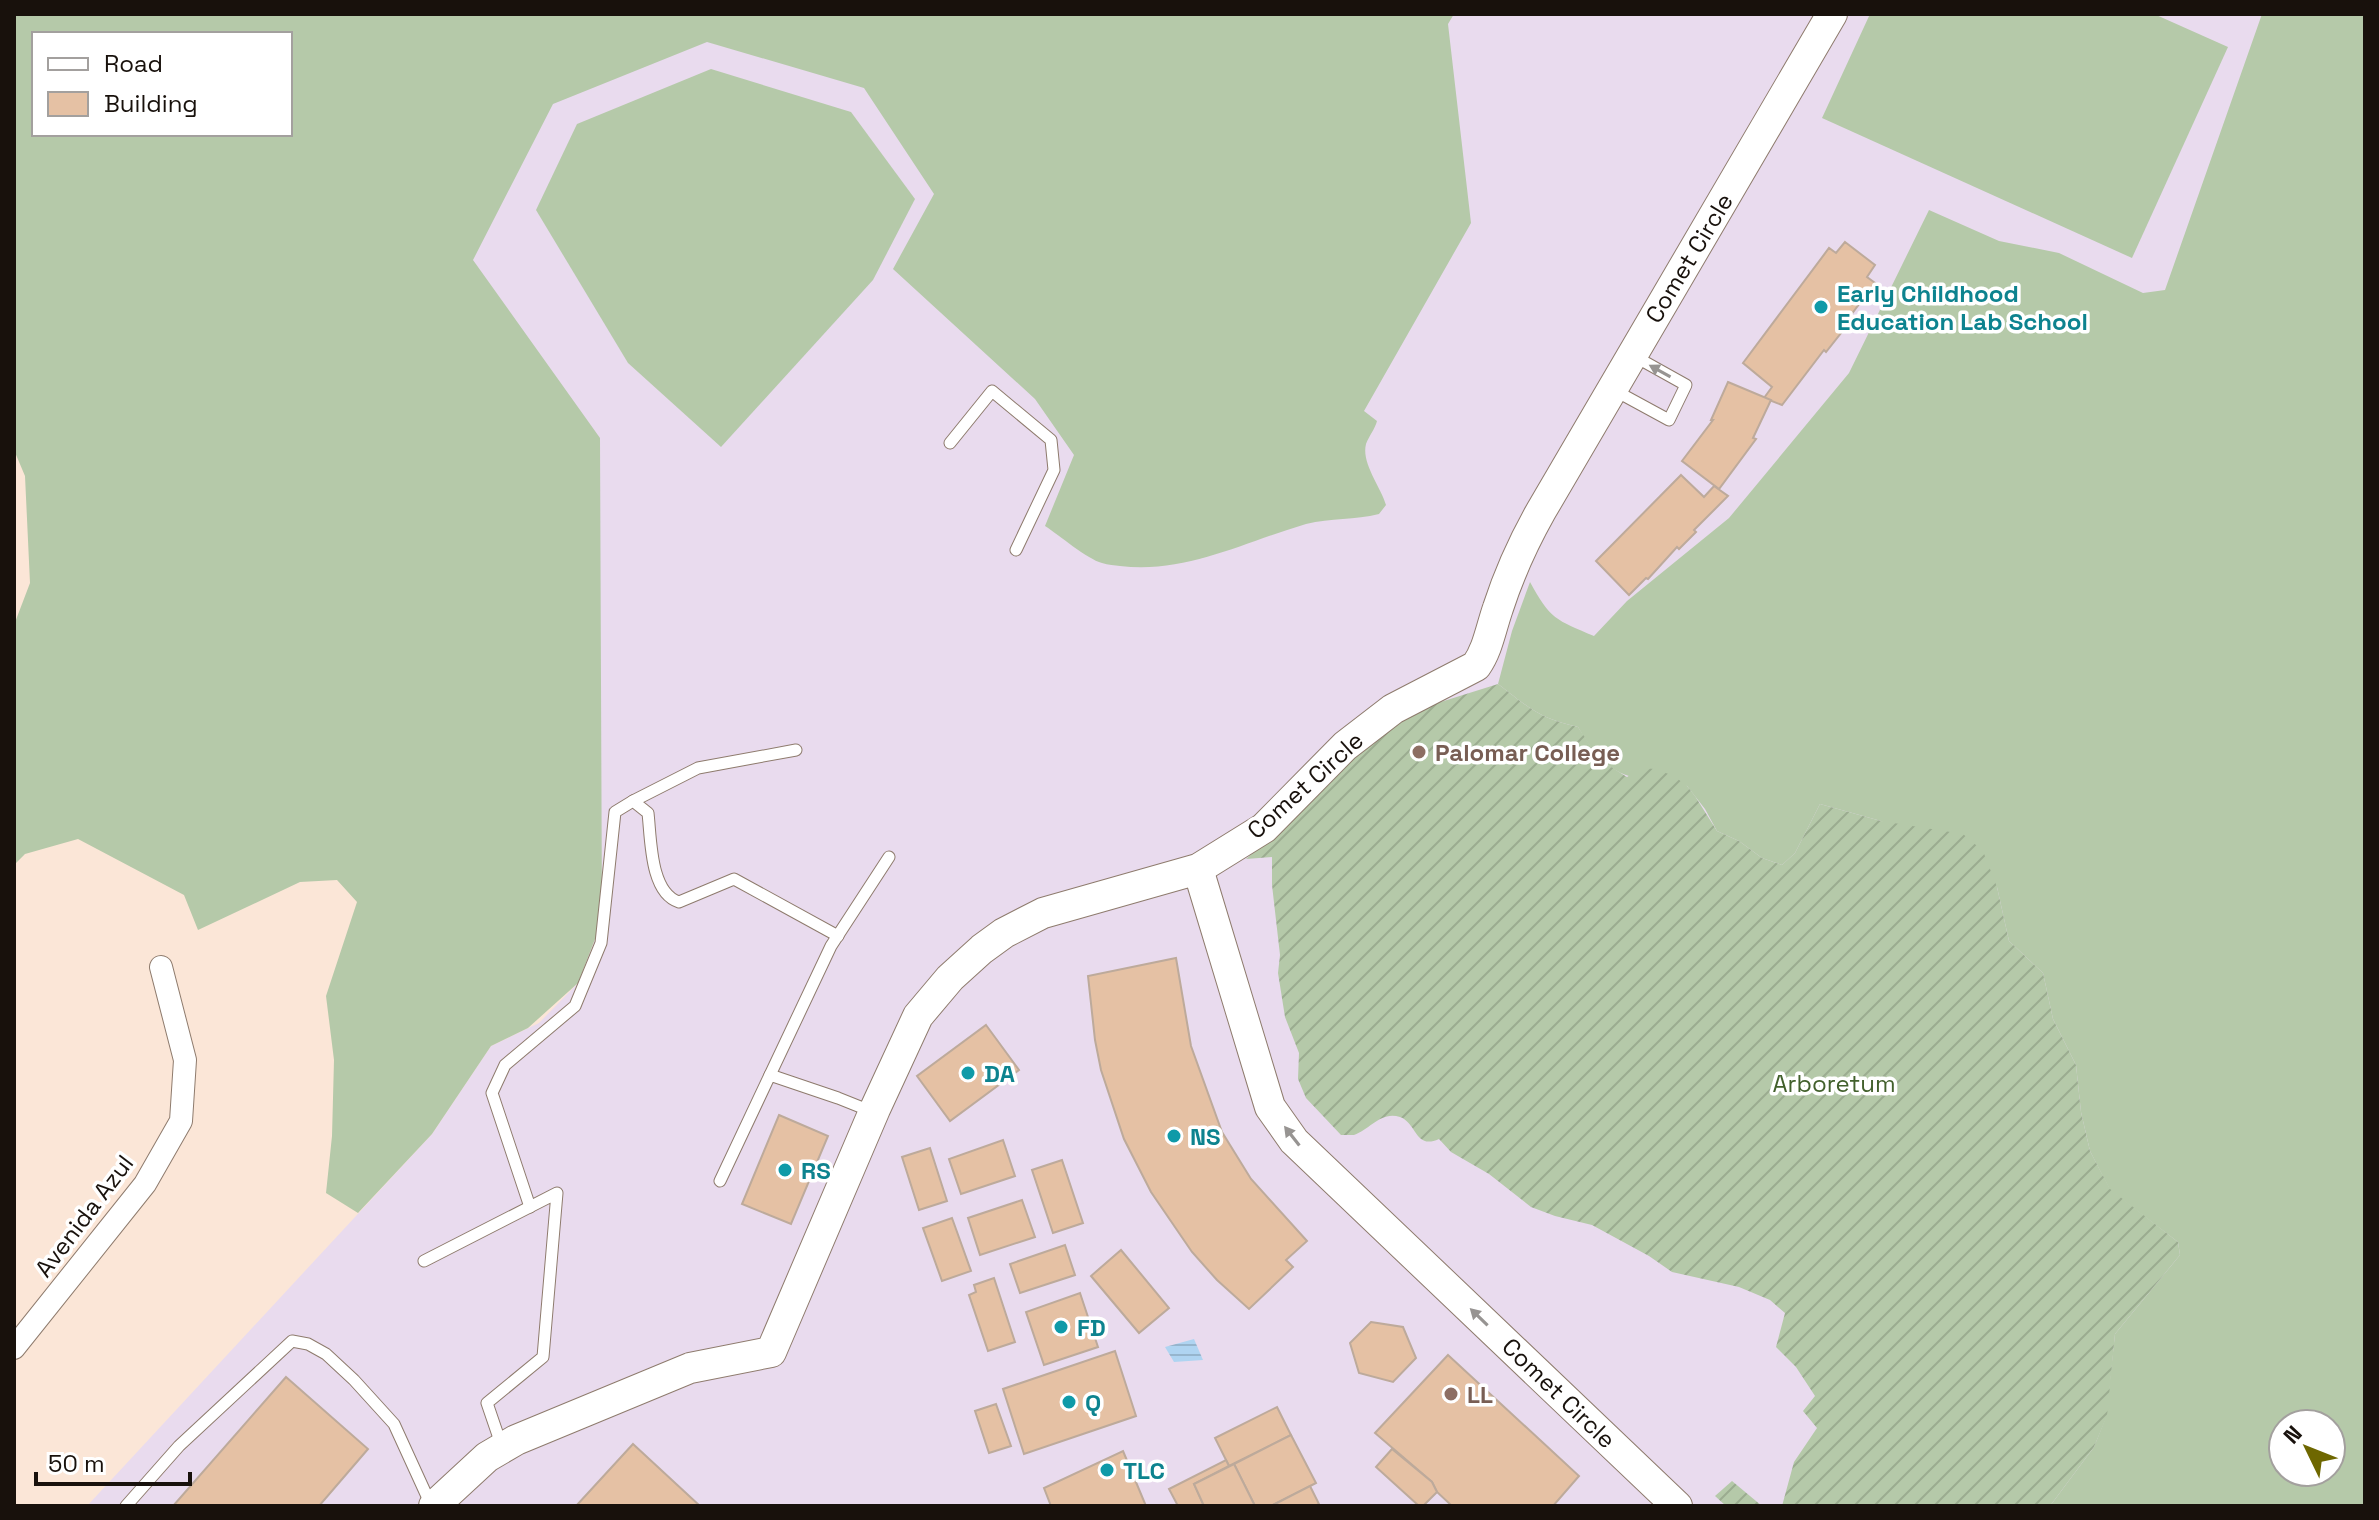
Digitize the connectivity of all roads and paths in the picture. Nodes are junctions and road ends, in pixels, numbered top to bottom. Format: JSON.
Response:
{"nodes":[{"id":1,"x":1832,"y":14,"type":"edge"},
{"id":2,"x":1632,"y":355,"type":"junction"},
{"id":3,"x":1612,"y":389,"type":"junction"},
{"id":4,"x":950,"y":443,"type":"dead end"},
{"id":5,"x":1016,"y":550,"type":"dead end"},
{"id":6,"x":796,"y":750,"type":"dead end"},
{"id":7,"x":633,"y":801,"type":"junction"},
{"id":8,"x":889,"y":857,"type":"dead end"},
{"id":9,"x":1198,"y":869,"type":"junction"},
{"id":10,"x":838,"y":936,"type":"junction"},
{"id":11,"x":161,"y":967,"type":"dead end"},
{"id":12,"x":770,"y":1075,"type":"junction"},
{"id":13,"x":874,"y":1112,"type":"junction"},
{"id":14,"x":720,"y":1181,"type":"dead end"},
{"id":15,"x":530,"y":1207,"type":"junction"},
{"id":16,"x":424,"y":1261,"type":"dead end"},
{"id":17,"x":14,"y":1348,"type":"edge"},
{"id":18,"x":502,"y":1448,"type":"junction"},
{"id":19,"x":126,"y":1506,"type":"edge"},
{"id":20,"x":433,"y":1506,"type":"edge"},
{"id":21,"x":1677,"y":1506,"type":"edge"}],
"edges":[{"from":1,"to":2,"type":"street","name":"Comet Circle"},
{"from":2,"to":3,"type":"street","name":"Comet Circle"},
{"from":3,"to":2,"type":"lane","one_way":true},
{"from":3,"to":9,"type":"street","name":"Comet Circle"},
{"from":4,"to":5,"type":"lane"},
{"from":6,"to":7,"type":"lane"},
{"from":7,"to":10,"type":"lane"},
{"from":7,"to":15,"type":"lane"},
{"from":8,"to":10,"type":"lane"},
{"from":9,"to":13,"type":"street"},
{"from":21,"to":9,"type":"street","name":"Comet Circle","one_way":true},
{"from":10,"to":12,"type":"lane"},
{"from":11,"to":17,"type":"street","name":"Avenida Azul"},
{"from":12,"to":13,"type":"lane"},
{"from":12,"to":14,"type":"lane"},
{"from":13,"to":18,"type":"street"},
{"from":15,"to":16,"type":"lane"},
{"from":15,"to":18,"type":"lane"},
{"from":18,"to":20,"type":"street"},
{"from":19,"to":20,"type":"lane"}]}
